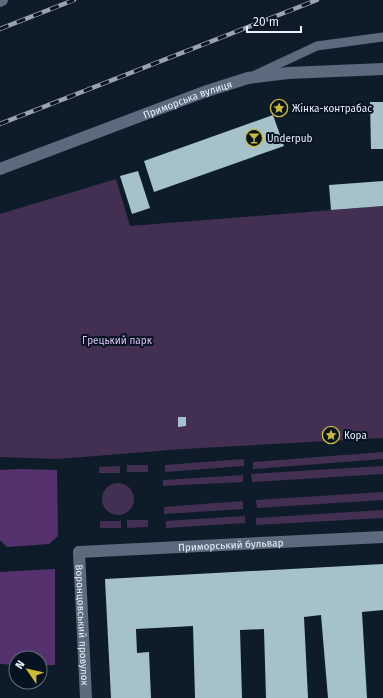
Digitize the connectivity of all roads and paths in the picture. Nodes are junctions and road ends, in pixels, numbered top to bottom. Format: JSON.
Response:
{"nodes":[{"id":1,"x":383,"y":37,"type":"edge"},
{"id":2,"x":383,"y":69,"type":"edge"},
{"id":3,"x":248,"y":78,"type":"junction"},
{"id":4,"x":0,"y":169,"type":"edge"},
{"id":5,"x":383,"y":537,"type":"edge"},
{"id":6,"x":79,"y":552,"type":"joint"},
{"id":7,"x":86,"y":698,"type":"edge"}],
"edges":[{"from":1,"to":3,"type":"lane"},
{"from":2,"to":3,"type":"street","name":"Приморська вулиця"},
{"from":3,"to":4,"type":"street","name":"Приморська вулиця"},
{"from":5,"to":6,"type":"street","name":"Приморський бульвар"},
{"from":6,"to":7,"type":"street","name":"Воронцовський провулок"}]}
